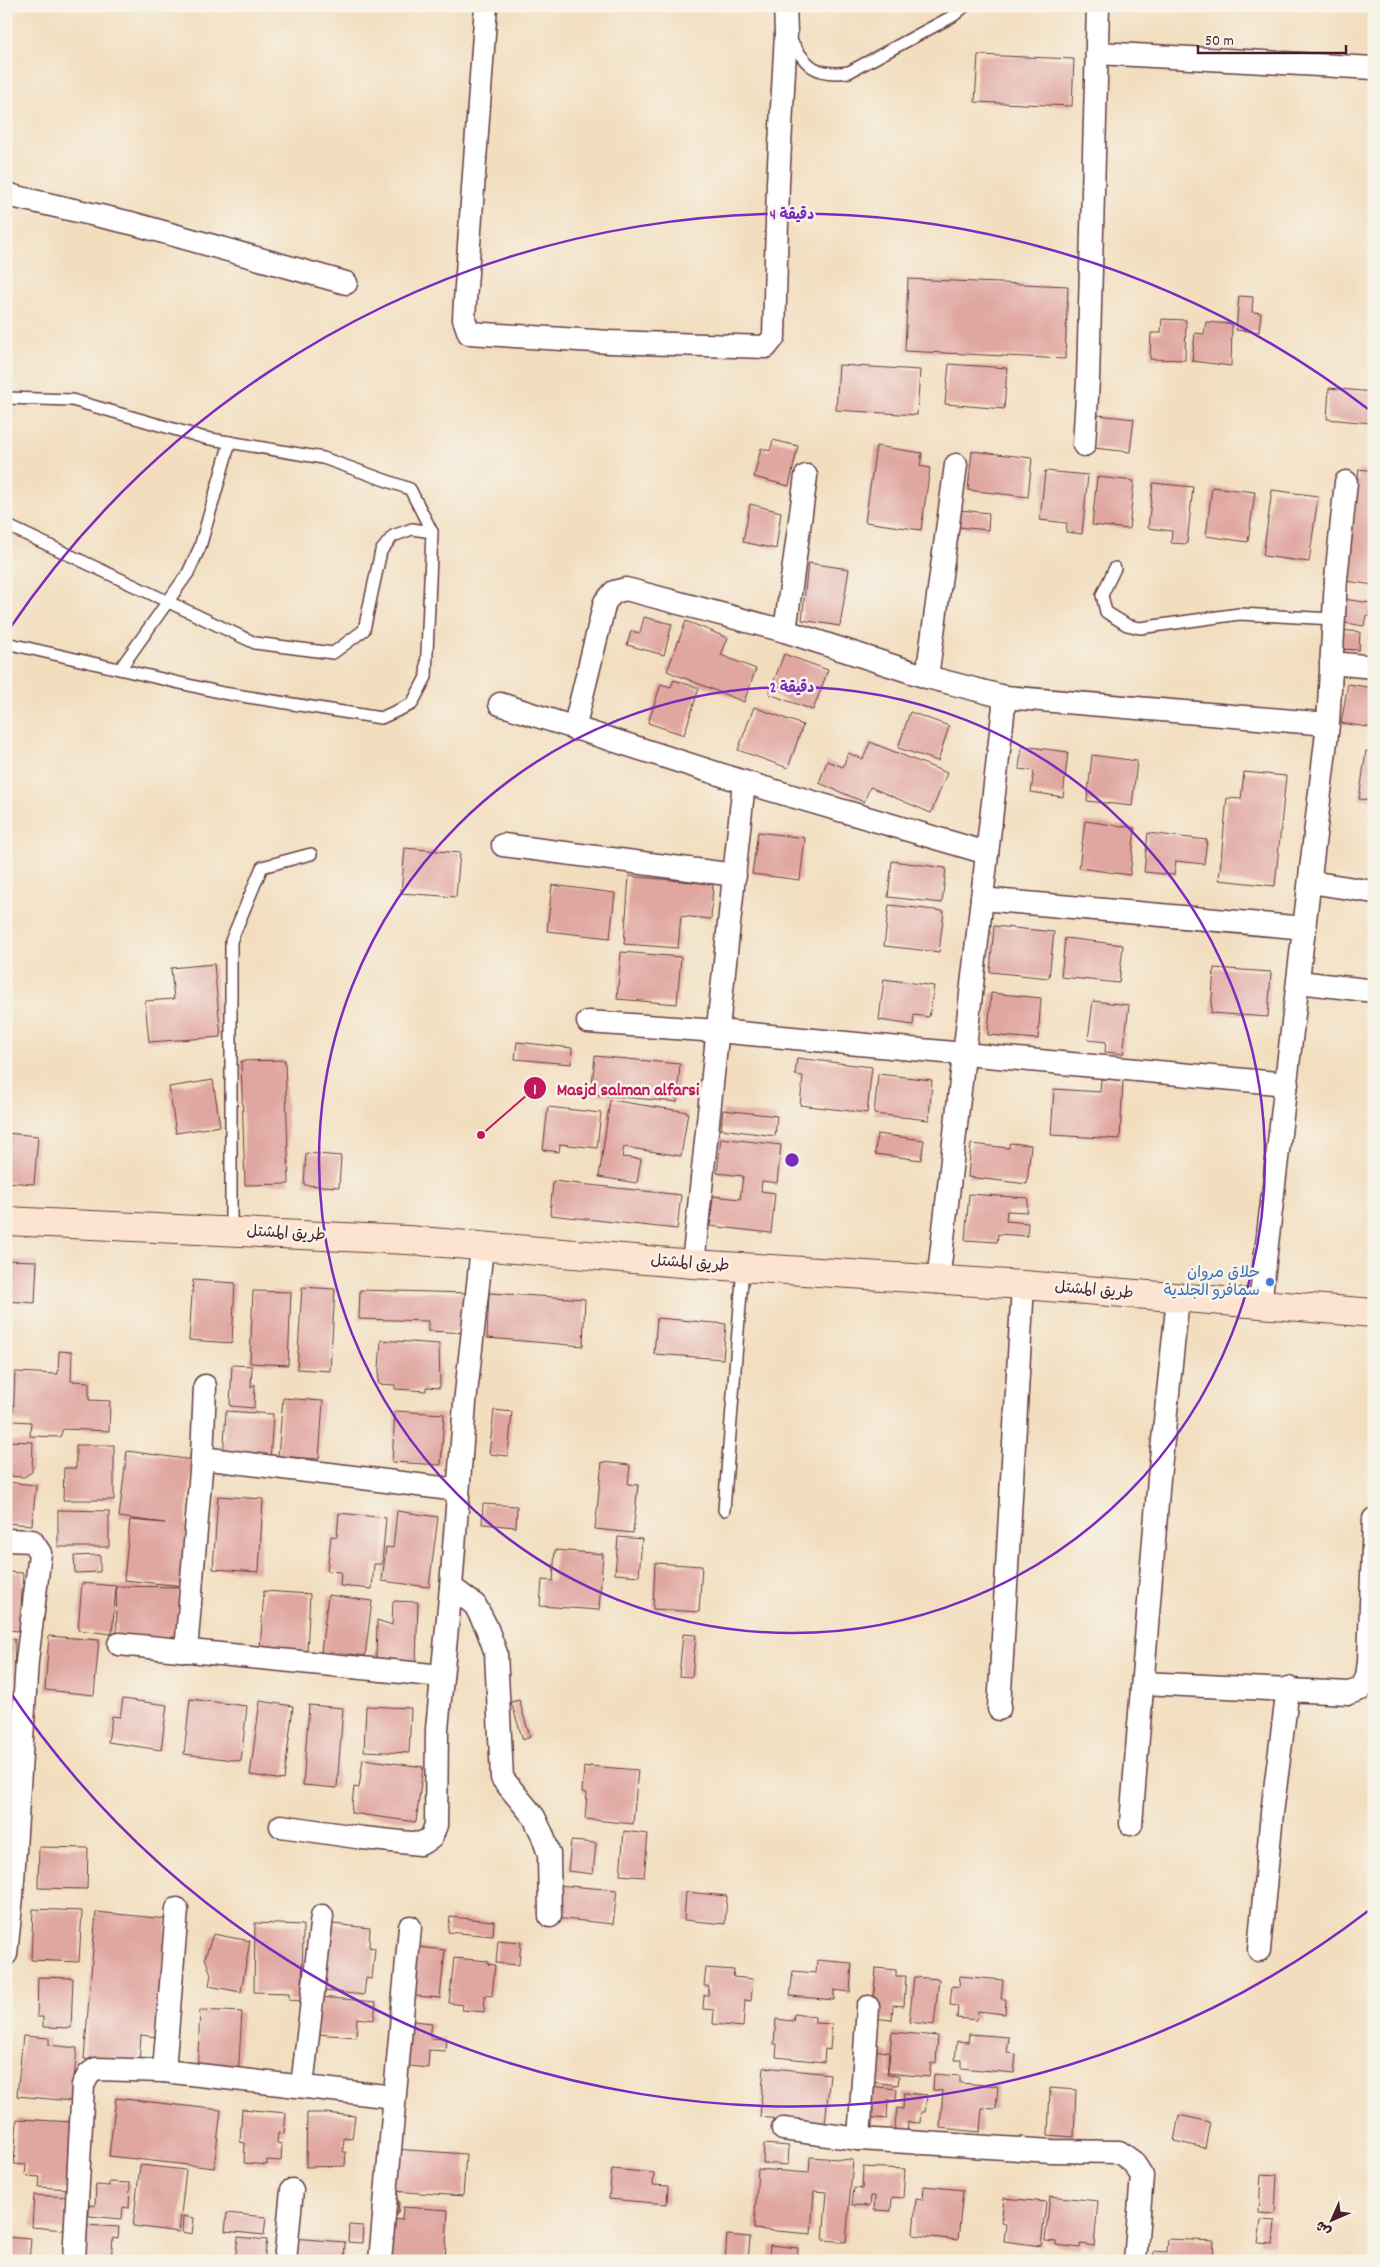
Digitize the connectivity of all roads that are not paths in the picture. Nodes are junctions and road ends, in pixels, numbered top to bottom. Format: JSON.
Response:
{"nodes":[{"id":1,"x":486,"y":6,"type":"edge"},
{"id":2,"x":785,"y":6,"type":"edge"},
{"id":3,"x":964,"y":6,"type":"edge"},
{"id":4,"x":1098,"y":6,"type":"edge"},
{"id":5,"x":786,"y":33,"type":"junction"},
{"id":6,"x":1097,"y":53,"type":"junction"},
{"id":7,"x":1374,"y":68,"type":"edge"},
{"id":8,"x":6,"y":193,"type":"edge"},
{"id":9,"x":346,"y":283,"type":"dead end"},
{"id":10,"x":6,"y":398,"type":"edge"},
{"id":11,"x":230,"y":442,"type":"junction"},
{"id":12,"x":1084,"y":444,"type":"dead end"},
{"id":13,"x":956,"y":465,"type":"dead end"},
{"id":14,"x":806,"y":476,"type":"dead end"},
{"id":15,"x":1346,"y":482,"type":"dead end"},
{"id":16,"x":6,"y":525,"type":"edge"},
{"id":17,"x":432,"y":532,"type":"junction"},
{"id":18,"x":1115,"y":568,"type":"dead end"},
{"id":19,"x":168,"y":602,"type":"junction"},
{"id":20,"x":1334,"y":619,"type":"junction"},
{"id":21,"x":784,"y":631,"type":"junction"},
{"id":22,"x":6,"y":643,"type":"edge"},
{"id":23,"x":1330,"y":664,"type":"junction"},
{"id":24,"x":1374,"y":667,"type":"edge"},
{"id":25,"x":120,"y":669,"type":"junction"},
{"id":26,"x":928,"y":677,"type":"junction"},
{"id":27,"x":1004,"y":697,"type":"junction"},
{"id":28,"x":500,"y":704,"type":"dead end"},
{"id":29,"x":1328,"y":724,"type":"junction"},
{"id":30,"x":574,"y":728,"type":"junction"},
{"id":31,"x":744,"y":782,"type":"junction"},
{"id":32,"x":503,"y":845,"type":"dead end"},
{"id":33,"x":987,"y":853,"type":"junction"},
{"id":34,"x":311,"y":854,"type":"dead end"},
{"id":35,"x":735,"y":875,"type":"junction"},
{"id":36,"x":1310,"y":882,"type":"junction"},
{"id":37,"x":1374,"y":892,"type":"edge"},
{"id":38,"x":982,"y":899,"type":"junction"},
{"id":39,"x":1305,"y":928,"type":"junction"},
{"id":40,"x":1299,"y":982,"type":"junction"},
{"id":41,"x":1374,"y":991,"type":"edge"},
{"id":42,"x":588,"y":1022,"type":"dead end"},
{"id":43,"x":718,"y":1031,"type":"junction"},
{"id":44,"x":964,"y":1054,"type":"junction"},
{"id":45,"x":1287,"y":1084,"type":"junction"},
{"id":46,"x":6,"y":1221,"type":"edge"},
{"id":47,"x":231,"y":1232,"type":"junction"},
{"id":48,"x":482,"y":1248,"type":"junction"},
{"id":49,"x":693,"y":1264,"type":"junction"},
{"id":50,"x":743,"y":1268,"type":"junction"},
{"id":51,"x":938,"y":1282,"type":"junction"},
{"id":52,"x":1023,"y":1285,"type":"junction"},
{"id":53,"x":1178,"y":1298,"type":"junction"},
{"id":54,"x":1260,"y":1304,"type":"junction"},
{"id":55,"x":1374,"y":1313,"type":"edge"},
{"id":56,"x":205,"y":1386,"type":"dead end"},
{"id":57,"x":202,"y":1458,"type":"junction"},
{"id":58,"x":458,"y":1490,"type":"junction"},
{"id":59,"x":724,"y":1510,"type":"dead end"},
{"id":60,"x":1374,"y":1519,"type":"edge"},
{"id":61,"x":6,"y":1540,"type":"edge"},
{"id":62,"x":451,"y":1587,"type":"junction"},
{"id":63,"x":119,"y":1644,"type":"dead end"},
{"id":64,"x":186,"y":1651,"type":"junction"},
{"id":65,"x":442,"y":1676,"type":"junction"},
{"id":66,"x":1143,"y":1683,"type":"junction"},
{"id":67,"x":1288,"y":1688,"type":"junction"},
{"id":68,"x":998,"y":1709,"type":"dead end"},
{"id":69,"x":1131,"y":1824,"type":"dead end"},
{"id":70,"x":281,"y":1826,"type":"dead end"},
{"id":71,"x":9,"y":1896,"type":"edge"},
{"id":72,"x":177,"y":1909,"type":"dead end"},
{"id":73,"x":322,"y":1916,"type":"dead end"},
{"id":74,"x":550,"y":1916,"type":"dead end"},
{"id":75,"x":410,"y":1927,"type":"dead end"},
{"id":76,"x":1259,"y":1950,"type":"dead end"},
{"id":77,"x":6,"y":1954,"type":"edge"},
{"id":78,"x":868,"y":2008,"type":"dead end"},
{"id":79,"x":164,"y":2071,"type":"junction"},
{"id":80,"x":302,"y":2086,"type":"junction"},
{"id":81,"x":394,"y":2097,"type":"junction"},
{"id":82,"x":783,"y":2129,"type":"dead end"},
{"id":83,"x":859,"y":2139,"type":"junction"},
{"id":84,"x":292,"y":2190,"type":"dead end"},
{"id":85,"x":74,"y":2261,"type":"edge"},
{"id":86,"x":285,"y":2261,"type":"edge"},
{"id":87,"x":380,"y":2261,"type":"edge"},
{"id":88,"x":1135,"y":2261,"type":"edge"}],
"edges":[{"from":1,"to":5,"type":"street"},
{"from":2,"to":5,"type":"street"},
{"from":3,"to":5,"type":"lane"},
{"from":4,"to":6,"type":"street"},
{"from":6,"to":7,"type":"street"},
{"from":6,"to":12,"type":"street"},
{"from":8,"to":9,"type":"street"},
{"from":10,"to":11,"type":"lane"},
{"from":11,"to":17,"type":"lane"},
{"from":11,"to":19,"type":"lane"},
{"from":13,"to":26,"type":"street"},
{"from":14,"to":21,"type":"street"},
{"from":15,"to":20,"type":"street"},
{"from":16,"to":19,"type":"lane"},
{"from":17,"to":19,"type":"lane"},
{"from":17,"to":25,"type":"lane"},
{"from":18,"to":20,"type":"lane"},
{"from":19,"to":25,"type":"lane"},
{"from":20,"to":23,"type":"street"},
{"from":21,"to":26,"type":"street"},
{"from":21,"to":30,"type":"street"},
{"from":22,"to":25,"type":"lane"},
{"from":23,"to":24,"type":"street"},
{"from":23,"to":29,"type":"street"},
{"from":26,"to":27,"type":"street"},
{"from":27,"to":29,"type":"street"},
{"from":27,"to":33,"type":"street"},
{"from":28,"to":30,"type":"street"},
{"from":29,"to":36,"type":"street"},
{"from":30,"to":31,"type":"street"},
{"from":31,"to":33,"type":"street"},
{"from":31,"to":35,"type":"street"},
{"from":32,"to":35,"type":"street"},
{"from":33,"to":38,"type":"street"},
{"from":34,"to":47,"type":"lane"},
{"from":35,"to":43,"type":"street"},
{"from":36,"to":37,"type":"street"},
{"from":36,"to":39,"type":"street"},
{"from":38,"to":39,"type":"street"},
{"from":38,"to":44,"type":"street"},
{"from":39,"to":40,"type":"street"},
{"from":40,"to":41,"type":"street"},
{"from":40,"to":45,"type":"street"},
{"from":42,"to":43,"type":"street"},
{"from":43,"to":44,"type":"street"},
{"from":43,"to":49,"type":"street"},
{"from":44,"to":45,"type":"street"},
{"from":44,"to":51,"type":"street"},
{"from":45,"to":54,"type":"street"},
{"from":46,"to":47,"type":"main road","name":"طريق المشتل"},
{"from":47,"to":48,"type":"main road","name":"طريق المشتل"},
{"from":48,"to":49,"type":"main road","name":"طريق المشتل"},
{"from":48,"to":58,"type":"street"},
{"from":49,"to":50,"type":"main road","name":"طريق المشتل"},
{"from":50,"to":51,"type":"main road","name":"طريق المشتل"},
{"from":50,"to":59,"type":"lane"},
{"from":51,"to":52,"type":"main road","name":"طريق المشتل"},
{"from":52,"to":53,"type":"main road","name":"طريق المشتل"},
{"from":52,"to":68,"type":"street"},
{"from":53,"to":54,"type":"main road","name":"طريق المشتل"},
{"from":53,"to":66,"type":"street"},
{"from":54,"to":55,"type":"main road","name":"طريق المشتل"},
{"from":56,"to":57,"type":"street"},
{"from":57,"to":58,"type":"street"},
{"from":57,"to":64,"type":"street"},
{"from":58,"to":62,"type":"street"},
{"from":60,"to":67,"type":"street"},
{"from":61,"to":71,"type":"street"},
{"from":62,"to":65,"type":"street"},
{"from":62,"to":74,"type":"street"},
{"from":63,"to":64,"type":"street"},
{"from":64,"to":65,"type":"street"},
{"from":65,"to":70,"type":"street"},
{"from":66,"to":67,"type":"street"},
{"from":66,"to":69,"type":"street"},
{"from":67,"to":76,"type":"street"},
{"from":71,"to":77,"type":"street"},
{"from":72,"to":79,"type":"street"},
{"from":73,"to":80,"type":"street"},
{"from":75,"to":81,"type":"street"},
{"from":78,"to":83,"type":"street"},
{"from":79,"to":80,"type":"street"},
{"from":79,"to":85,"type":"street"},
{"from":80,"to":81,"type":"street"},
{"from":81,"to":87,"type":"street"},
{"from":82,"to":83,"type":"street"},
{"from":83,"to":88,"type":"street"},
{"from":84,"to":86,"type":"street"}]}
